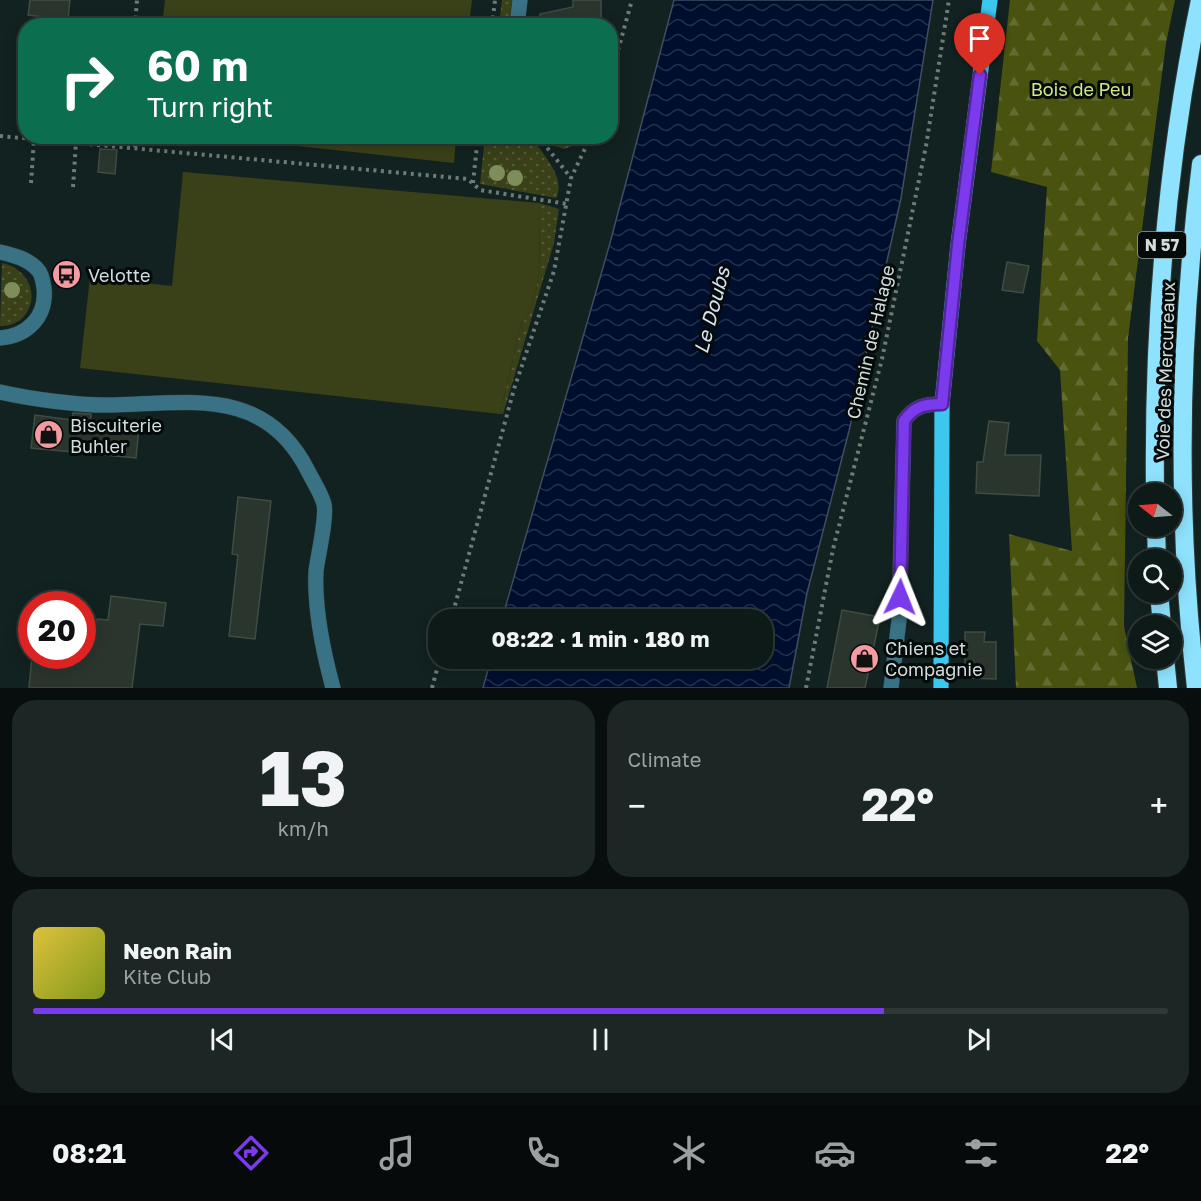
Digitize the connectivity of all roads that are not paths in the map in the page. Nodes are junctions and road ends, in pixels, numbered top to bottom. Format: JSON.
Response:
{"nodes":[{"id":1,"x":520,"y":0,"type":"edge"},
{"id":2,"x":990,"y":0,"type":"edge"},
{"id":3,"x":1200,"y":0,"type":"edge"},
{"id":4,"x":518,"y":18,"type":"edge"},
{"id":5,"x":1201,"y":164,"type":"edge"},
{"id":6,"x":0,"y":252,"type":"edge"},
{"id":7,"x":0,"y":338,"type":"edge"},
{"id":8,"x":0,"y":392,"type":"edge"},
{"id":9,"x":942,"y":404,"type":"junction"},
{"id":10,"x":1155,"y":483,"type":"edge"},
{"id":11,"x":1166,"y":669,"type":"edge"},
{"id":12,"x":333,"y":688,"type":"edge"},
{"id":13,"x":891,"y":688,"type":"edge"},
{"id":14,"x":941,"y":688,"type":"edge"},
{"id":15,"x":1168,"y":688,"type":"edge"},
{"id":16,"x":1196,"y":688,"type":"edge"}],
"edges":[{"from":1,"to":4,"type":"street"},
{"from":2,"to":9,"type":"main road"},
{"from":3,"to":10,"type":"highway","name":"Voie des Mercureaux","number":"N 57"},
{"from":5,"to":16,"type":"highway","name":"Voie des Mercureaux","number":"N 57"},
{"from":6,"to":7,"type":"street"},
{"from":8,"to":12,"type":"street"},
{"from":9,"to":13,"type":"street"},
{"from":9,"to":14,"type":"main road"},
{"from":11,"to":15,"type":"highway"}]}
